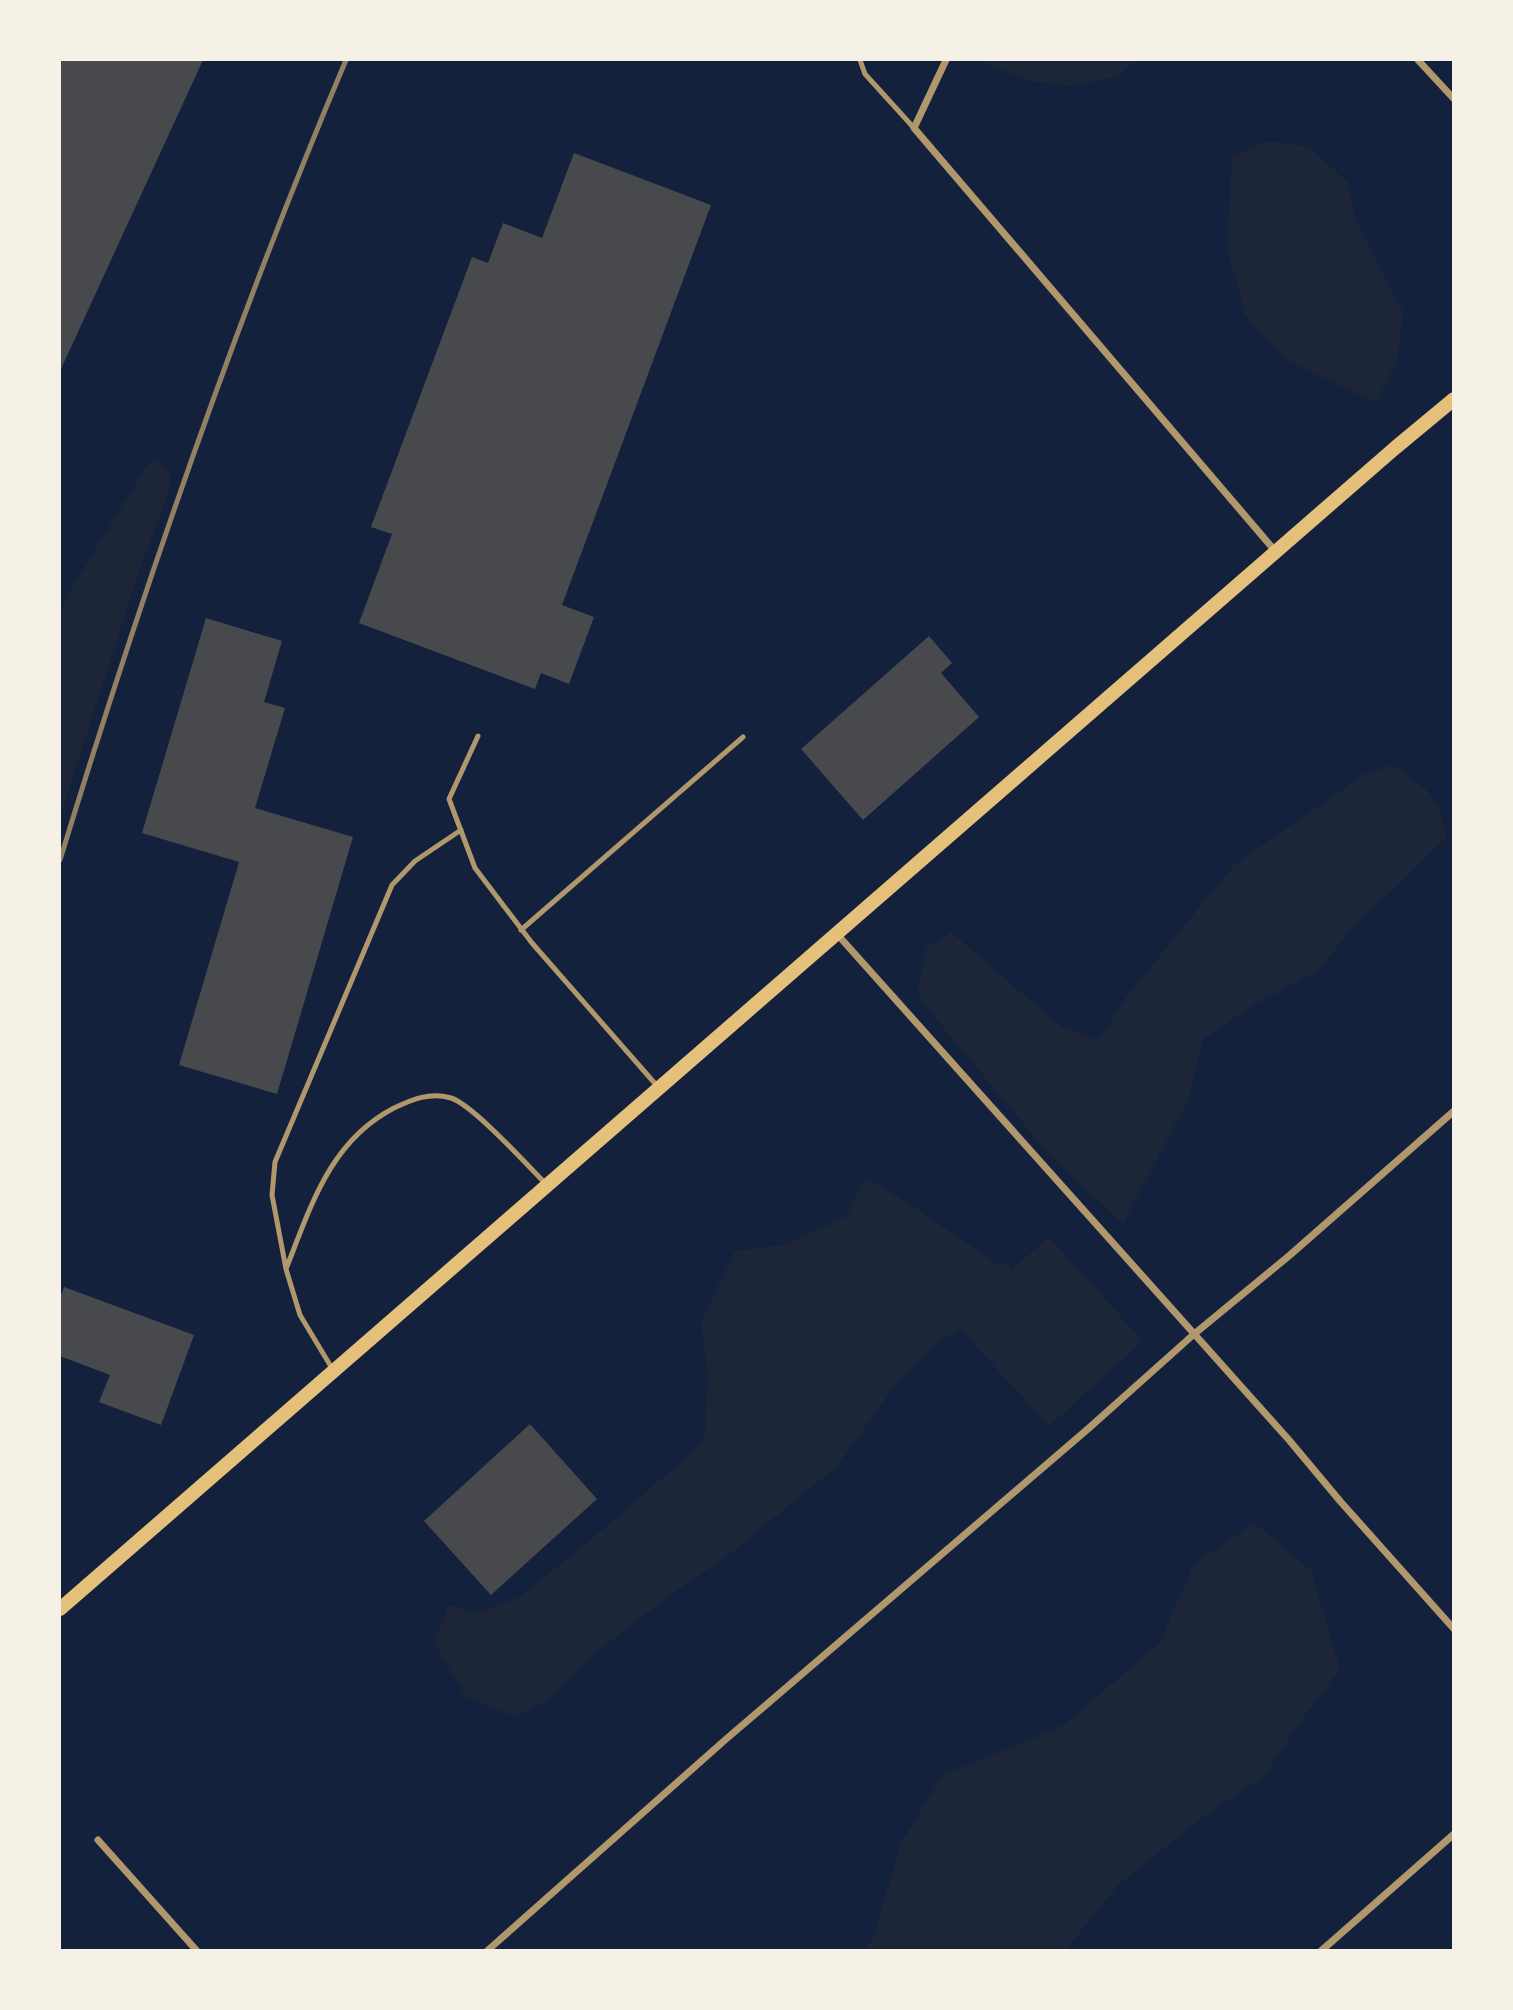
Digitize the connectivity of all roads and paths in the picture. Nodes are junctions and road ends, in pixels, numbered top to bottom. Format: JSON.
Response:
{"nodes":[{"id":1,"x":860,"y":60,"type":"edge"},
{"id":2,"x":946,"y":60,"type":"edge"},
{"id":3,"x":1418,"y":60,"type":"edge"},
{"id":4,"x":1454,"y":99,"type":"edge"},
{"id":5,"x":914,"y":128,"type":"junction"},
{"id":6,"x":1454,"y":399,"type":"edge"},
{"id":7,"x":1276,"y":552,"type":"junction"},
{"id":8,"x":478,"y":736,"type":"dead end"},
{"id":9,"x":743,"y":737,"type":"dead end"},
{"id":10,"x":461,"y":830,"type":"junction"},
{"id":11,"x":521,"y":930,"type":"junction"},
{"id":12,"x":837,"y":934,"type":"junction"},
{"id":13,"x":658,"y":1087,"type":"junction"},
{"id":14,"x":1454,"y":1111,"type":"edge"},
{"id":15,"x":546,"y":1184,"type":"junction"},
{"id":16,"x":286,"y":1269,"type":"junction"},
{"id":17,"x":1193,"y":1335,"type":"junction"},
{"id":18,"x":333,"y":1370,"type":"junction"},
{"id":19,"x":60,"y":1609,"type":"edge"},
{"id":20,"x":1454,"y":1629,"type":"edge"},
{"id":21,"x":1454,"y":1834,"type":"edge"},
{"id":22,"x":97,"y":1840,"type":"dead end"},
{"id":23,"x":197,"y":1951,"type":"edge"},
{"id":24,"x":486,"y":1951,"type":"edge"},
{"id":25,"x":1321,"y":1951,"type":"edge"}],
"edges":[{"from":1,"to":5,"type":"lane"},
{"from":2,"to":5,"type":"street"},
{"from":3,"to":4,"type":"street"},
{"from":5,"to":7,"type":"street"},
{"from":6,"to":7,"type":"main road"},
{"from":7,"to":12,"type":"main road"},
{"from":8,"to":10,"type":"lane"},
{"from":9,"to":11,"type":"lane"},
{"from":10,"to":11,"type":"lane"},
{"from":10,"to":16,"type":"lane"},
{"from":11,"to":13,"type":"lane"},
{"from":12,"to":13,"type":"main road"},
{"from":12,"to":17,"type":"street"},
{"from":13,"to":15,"type":"main road"},
{"from":14,"to":17,"type":"street"},
{"from":15,"to":16,"type":"lane"},
{"from":15,"to":18,"type":"main road"},
{"from":16,"to":18,"type":"lane"},
{"from":17,"to":20,"type":"street"},
{"from":17,"to":24,"type":"street"},
{"from":18,"to":19,"type":"main road"},
{"from":21,"to":25,"type":"street"},
{"from":22,"to":23,"type":"street"}]}
